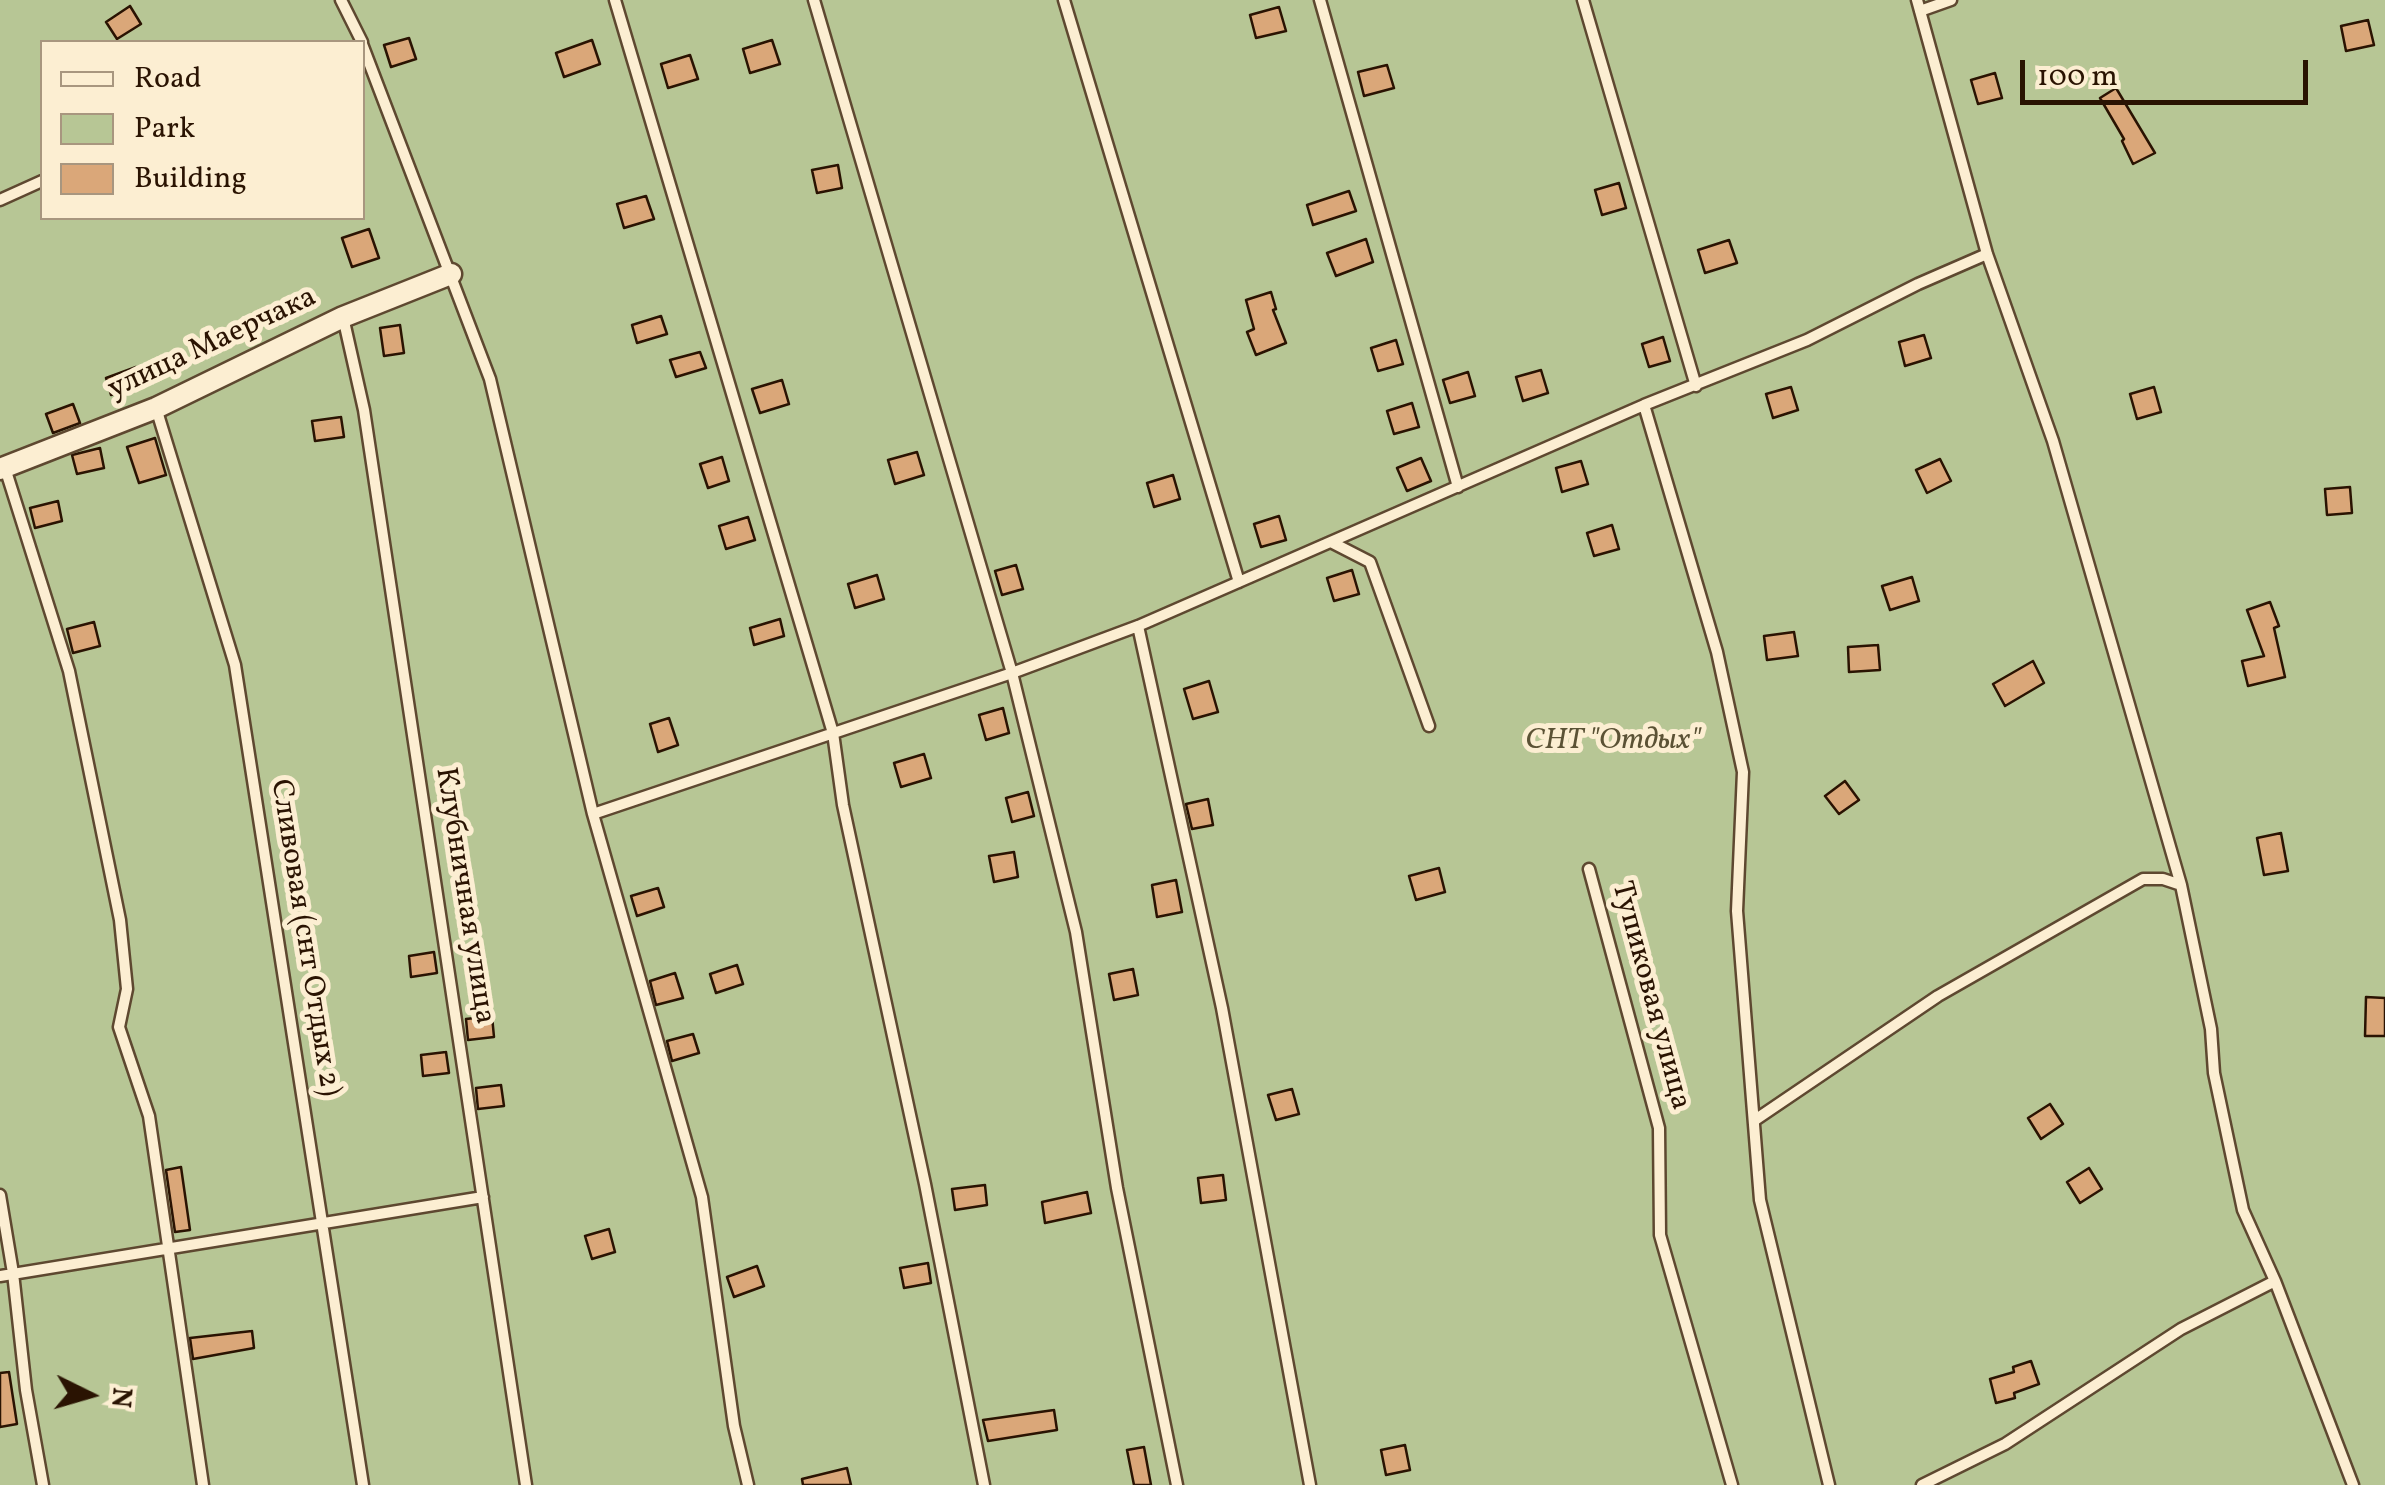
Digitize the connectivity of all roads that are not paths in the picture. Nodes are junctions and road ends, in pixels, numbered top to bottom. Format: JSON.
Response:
{"nodes":[{"id":1,"x":342,"y":0,"type":"edge"},
{"id":2,"x":615,"y":0,"type":"edge"},
{"id":3,"x":814,"y":0,"type":"edge"},
{"id":4,"x":1064,"y":0,"type":"edge"},
{"id":5,"x":1320,"y":0,"type":"edge"},
{"id":6,"x":1583,"y":0,"type":"edge"},
{"id":7,"x":1951,"y":0,"type":"edge"},
{"id":8,"x":1919,"y":6,"type":"edge"},
{"id":9,"x":357,"y":40,"type":"edge"},
{"id":10,"x":365,"y":59,"type":"edge"},
{"id":11,"x":40,"y":182,"type":"edge"},
{"id":12,"x":0,"y":200,"type":"edge"},
{"id":13,"x":1987,"y":254,"type":"junction"},
{"id":14,"x":451,"y":274,"type":"junction"},
{"id":15,"x":343,"y":316,"type":"junction"},
{"id":16,"x":1696,"y":386,"type":"junction"},
{"id":17,"x":1644,"y":404,"type":"junction"},
{"id":18,"x":156,"y":408,"type":"junction"},
{"id":19,"x":2,"y":469,"type":"edge"},
{"id":20,"x":1458,"y":487,"type":"junction"},
{"id":21,"x":1331,"y":542,"type":"junction"},
{"id":22,"x":1239,"y":582,"type":"junction"},
{"id":23,"x":1138,"y":626,"type":"junction"},
{"id":24,"x":1012,"y":673,"type":"junction"},
{"id":25,"x":1429,"y":726,"type":"dead end"},
{"id":26,"x":833,"y":732,"type":"junction"},
{"id":27,"x":593,"y":814,"type":"junction"},
{"id":28,"x":1590,"y":869,"type":"dead end"},
{"id":29,"x":2181,"y":884,"type":"junction"},
{"id":30,"x":1755,"y":1120,"type":"junction"},
{"id":31,"x":0,"y":1194,"type":"edge"},
{"id":32,"x":483,"y":1197,"type":"junction"},
{"id":33,"x":324,"y":1224,"type":"junction"},
{"id":34,"x":166,"y":1246,"type":"junction"},
{"id":35,"x":14,"y":1273,"type":"junction"},
{"id":36,"x":0,"y":1276,"type":"edge"},
{"id":37,"x":2275,"y":1281,"type":"junction"},
{"id":38,"x":42,"y":1485,"type":"edge"},
{"id":39,"x":203,"y":1485,"type":"edge"},
{"id":40,"x":363,"y":1485,"type":"edge"},
{"id":41,"x":526,"y":1485,"type":"edge"},
{"id":42,"x":748,"y":1485,"type":"edge"},
{"id":43,"x":984,"y":1485,"type":"edge"},
{"id":44,"x":1176,"y":1485,"type":"edge"},
{"id":45,"x":1310,"y":1485,"type":"edge"},
{"id":46,"x":1732,"y":1485,"type":"edge"},
{"id":47,"x":1829,"y":1485,"type":"edge"},
{"id":48,"x":1922,"y":1485,"type":"edge"},
{"id":49,"x":2353,"y":1485,"type":"edge"}],
"edges":[{"from":1,"to":9,"type":"lane"},
{"from":2,"to":26,"type":"lane"},
{"from":3,"to":24,"type":"lane"},
{"from":4,"to":22,"type":"lane"},
{"from":5,"to":20,"type":"lane"},
{"from":6,"to":16,"type":"lane"},
{"from":7,"to":8,"type":"lane"},
{"from":8,"to":13,"type":"lane"},
{"from":10,"to":14,"type":"lane"},
{"from":11,"to":12,"type":"lane"},
{"from":13,"to":16,"type":"lane"},
{"from":13,"to":29,"type":"lane"},
{"from":14,"to":15,"type":"street","name":"улица Маерчака"},
{"from":14,"to":27,"type":"lane"},
{"from":15,"to":18,"type":"street","name":"улица Маерчака"},
{"from":15,"to":32,"type":"lane","name":"Клубничная улица"},
{"from":16,"to":17,"type":"lane"},
{"from":17,"to":20,"type":"lane"},
{"from":17,"to":30,"type":"lane"},
{"from":18,"to":19,"type":"street","name":"улица Маерчака"},
{"from":18,"to":33,"type":"lane","name":"Сливовая (снт Отдых 2)"},
{"from":19,"to":34,"type":"lane"},
{"from":20,"to":21,"type":"lane"},
{"from":21,"to":22,"type":"lane"},
{"from":21,"to":25,"type":"lane"},
{"from":22,"to":23,"type":"lane"},
{"from":23,"to":24,"type":"lane"},
{"from":23,"to":45,"type":"lane"},
{"from":24,"to":26,"type":"lane"},
{"from":24,"to":44,"type":"lane"},
{"from":26,"to":27,"type":"lane"},
{"from":26,"to":43,"type":"lane"},
{"from":27,"to":42,"type":"lane"},
{"from":28,"to":46,"type":"lane","name":"Тупиковая улица"},
{"from":29,"to":30,"type":"lane"},
{"from":29,"to":37,"type":"lane"},
{"from":30,"to":47,"type":"lane"},
{"from":31,"to":35,"type":"lane"},
{"from":32,"to":33,"type":"lane"},
{"from":32,"to":41,"type":"lane","name":"Клубничная улица"},
{"from":33,"to":34,"type":"lane"},
{"from":33,"to":40,"type":"lane","name":"Сливовая (снт Отдых 2)"},
{"from":34,"to":35,"type":"lane"},
{"from":34,"to":39,"type":"lane"},
{"from":35,"to":36,"type":"lane"},
{"from":35,"to":38,"type":"lane"},
{"from":37,"to":48,"type":"lane"},
{"from":37,"to":49,"type":"lane"}]}
